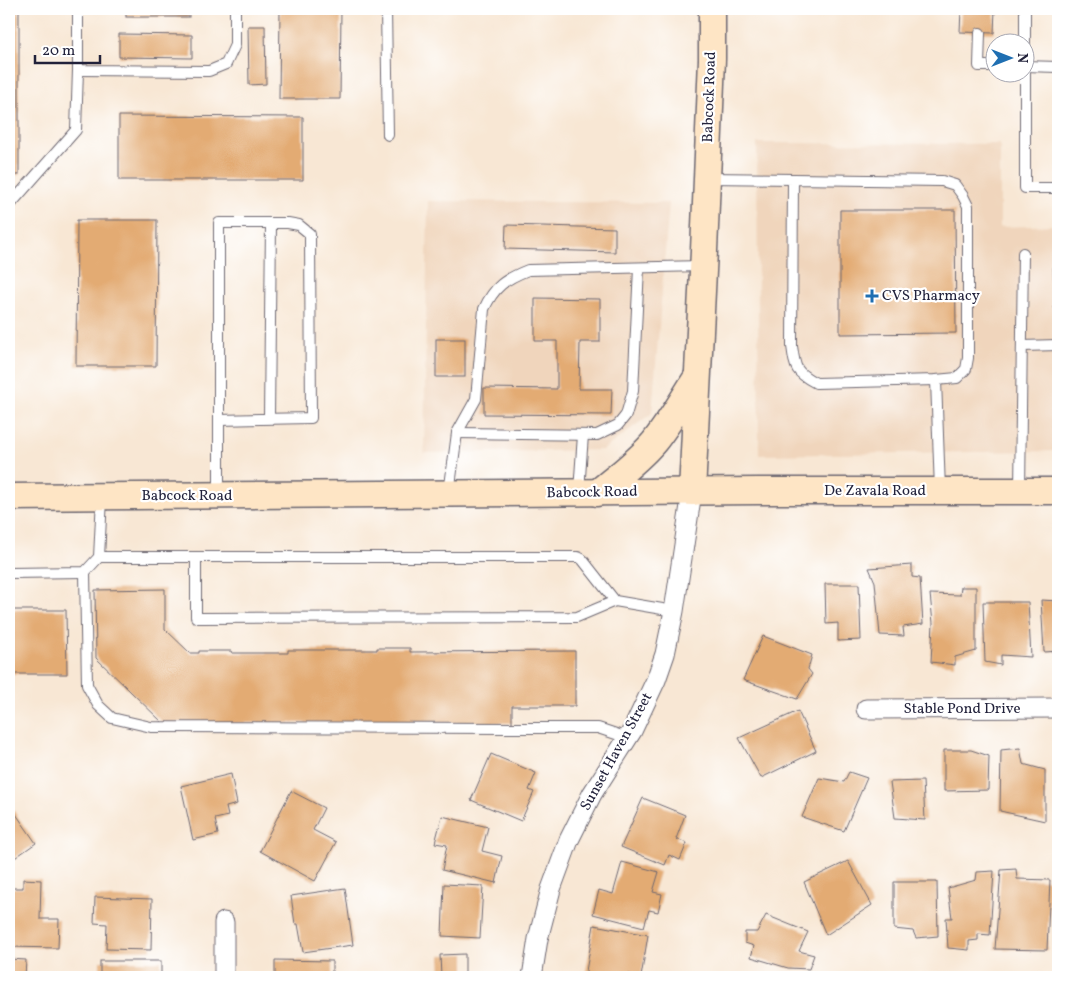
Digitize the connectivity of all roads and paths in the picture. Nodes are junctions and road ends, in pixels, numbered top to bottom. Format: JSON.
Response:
{"nodes":[{"id":1,"x":78,"y":9,"type":"edge"},
{"id":2,"x":235,"y":9,"type":"edge"},
{"id":3,"x":386,"y":9,"type":"edge"},
{"id":4,"x":712,"y":9,"type":"edge"},
{"id":5,"x":1025,"y":9,"type":"edge"},
{"id":6,"x":1025,"y":32,"type":"edge"},
{"id":7,"x":980,"y":33,"type":"dead end"},
{"id":8,"x":984,"y":66,"type":"edge"},
{"id":9,"x":1034,"y":66,"type":"edge"},
{"id":10,"x":1058,"y":66,"type":"edge"},
{"id":11,"x":78,"y":70,"type":"junction"},
{"id":12,"x":1025,"y":82,"type":"edge"},
{"id":13,"x":388,"y":135,"type":"dead end"},
{"id":14,"x":707,"y":178,"type":"junction"},
{"id":15,"x":793,"y":179,"type":"junction"},
{"id":16,"x":1058,"y":188,"type":"edge"},
{"id":17,"x":9,"y":206,"type":"edge"},
{"id":18,"x":271,"y":223,"type":"junction"},
{"id":19,"x":1023,"y":253,"type":"dead end"},
{"id":20,"x":703,"y":266,"type":"junction"},
{"id":21,"x":639,"y":268,"type":"junction"},
{"id":22,"x":1058,"y":345,"type":"edge"},
{"id":23,"x":1022,"y":346,"type":"junction"},
{"id":24,"x":697,"y":377,"type":"junction"},
{"id":25,"x":936,"y":380,"type":"junction"},
{"id":26,"x":269,"y":418,"type":"junction"},
{"id":27,"x":219,"y":420,"type":"junction"},
{"id":28,"x":457,"y":433,"type":"junction"},
{"id":29,"x":583,"y":434,"type":"junction"},
{"id":30,"x":940,"y":491,"type":"junction"},
{"id":31,"x":1020,"y":491,"type":"junction"},
{"id":32,"x":1058,"y":491,"type":"edge"},
{"id":33,"x":692,"y":492,"type":"junction"},
{"id":34,"x":588,"y":493,"type":"junction"},
{"id":35,"x":449,"y":494,"type":"junction"},
{"id":36,"x":219,"y":496,"type":"junction"},
{"id":37,"x":9,"y":497,"type":"edge"},
{"id":38,"x":102,"y":497,"type":"junction"},
{"id":39,"x":98,"y":558,"type":"junction"},
{"id":40,"x":196,"y":558,"type":"junction"},
{"id":41,"x":84,"y":572,"type":"junction"},
{"id":42,"x":9,"y":573,"type":"edge"},
{"id":43,"x":615,"y":601,"type":"junction"},
{"id":44,"x":674,"y":611,"type":"junction"},
{"id":45,"x":1058,"y":708,"type":"edge"},
{"id":46,"x":866,"y":709,"type":"dead end"},
{"id":47,"x":628,"y":738,"type":"junction"},
{"id":48,"x":224,"y":922,"type":"dead end"},
{"id":49,"x":224,"y":977,"type":"edge"},
{"id":50,"x":532,"y":977,"type":"edge"}],
"edges":[{"from":1,"to":11,"type":"lane"},
{"from":2,"to":11,"type":"lane"},
{"from":3,"to":13,"type":"lane"},
{"from":4,"to":14,"type":"main road","name":"Babcock Road"},
{"from":5,"to":6,"type":"lane"},
{"from":7,"to":8,"type":"lane"},
{"from":9,"to":10,"type":"lane"},
{"from":11,"to":17,"type":"lane"},
{"from":12,"to":16,"type":"lane"},
{"from":14,"to":15,"type":"lane"},
{"from":14,"to":20,"type":"main road","name":"Babcock Road"},
{"from":15,"to":25,"type":"lane"},
{"from":15,"to":25,"type":"lane"},
{"from":18,"to":26,"type":"lane"},
{"from":18,"to":26,"type":"lane"},
{"from":18,"to":27,"type":"lane"},
{"from":19,"to":23,"type":"lane"},
{"from":20,"to":21,"type":"lane"},
{"from":20,"to":24,"type":"main road","name":"Babcock Road"},
{"from":21,"to":28,"type":"lane"},
{"from":21,"to":29,"type":"lane"},
{"from":22,"to":23,"type":"lane"},
{"from":23,"to":31,"type":"lane"},
{"from":24,"to":33,"type":"main road","name":"Babcock Road"},
{"from":24,"to":34,"type":"main road"},
{"from":25,"to":30,"type":"lane"},
{"from":26,"to":27,"type":"lane"},
{"from":27,"to":36,"type":"lane"},
{"from":28,"to":29,"type":"lane"},
{"from":28,"to":35,"type":"lane"},
{"from":29,"to":34,"type":"lane"},
{"from":30,"to":31,"type":"main road","name":"De Zavala Road"},
{"from":30,"to":33,"type":"main road","name":"De Zavala Road"},
{"from":31,"to":32,"type":"main road","name":"De Zavala Road"},
{"from":33,"to":34,"type":"main road","name":"Babcock Road"},
{"from":33,"to":44,"type":"street","name":"Sunset Haven Street"},
{"from":34,"to":35,"type":"main road","name":"Babcock Road"},
{"from":35,"to":36,"type":"main road","name":"Babcock Road"},
{"from":36,"to":38,"type":"main road","name":"Babcock Road"},
{"from":37,"to":38,"type":"main road","name":"Babcock Road"},
{"from":38,"to":39,"type":"lane"},
{"from":39,"to":40,"type":"lane"},
{"from":39,"to":41,"type":"lane"},
{"from":40,"to":43,"type":"lane"},
{"from":40,"to":43,"type":"lane"},
{"from":41,"to":42,"type":"lane"},
{"from":41,"to":47,"type":"lane"},
{"from":43,"to":44,"type":"lane"},
{"from":44,"to":47,"type":"street","name":"Sunset Haven Street"},
{"from":45,"to":46,"type":"street","name":"Stable Pond Drive"},
{"from":47,"to":50,"type":"street","name":"Sunset Haven Street"},
{"from":48,"to":49,"type":"street"}]}
